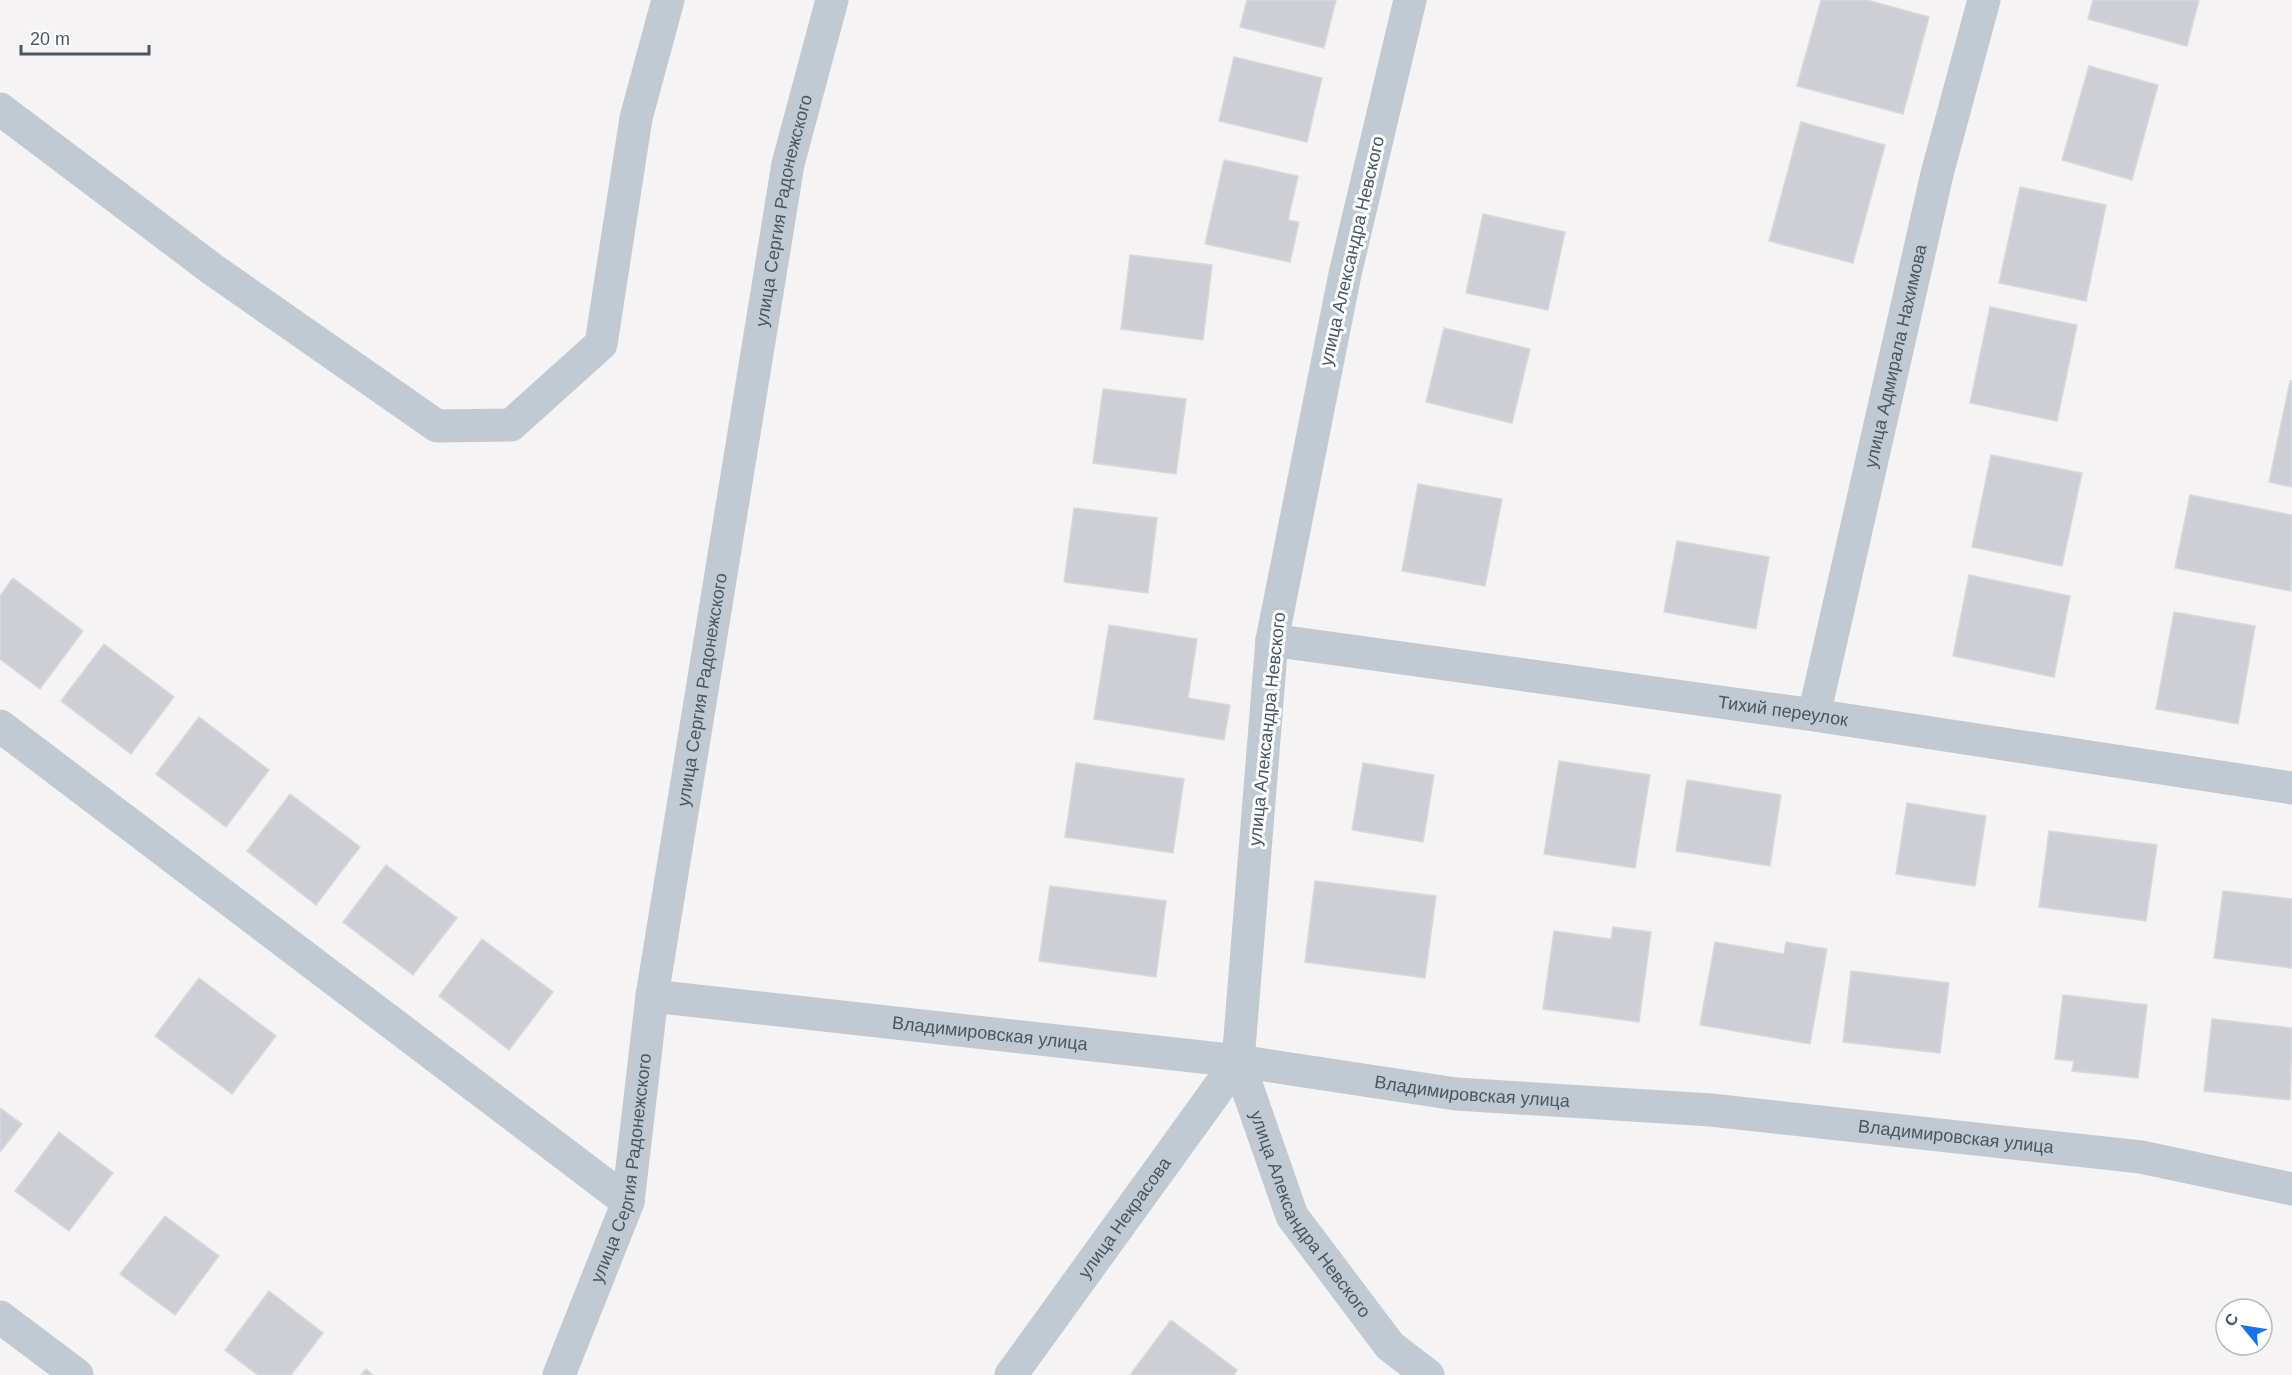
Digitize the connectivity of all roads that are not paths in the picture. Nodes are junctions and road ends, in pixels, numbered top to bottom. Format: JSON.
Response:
{"nodes":[{"id":1,"x":668,"y":0,"type":"edge"},
{"id":2,"x":832,"y":0,"type":"edge"},
{"id":3,"x":1410,"y":0,"type":"edge"},
{"id":4,"x":1984,"y":0,"type":"edge"},
{"id":5,"x":0,"y":108,"type":"edge"},
{"id":6,"x":1272,"y":640,"type":"junction"},
{"id":7,"x":1814,"y":715,"type":"junction"},
{"id":8,"x":0,"y":726,"type":"edge"},
{"id":9,"x":2292,"y":788,"type":"edge"},
{"id":10,"x":652,"y":996,"type":"junction"},
{"id":11,"x":1238,"y":1061,"type":"junction"},
{"id":12,"x":2292,"y":1190,"type":"edge"},
{"id":13,"x":627,"y":1202,"type":"junction"},
{"id":14,"x":0,"y":1317,"type":"edge"},
{"id":15,"x":77,"y":1375,"type":"edge"},
{"id":16,"x":559,"y":1375,"type":"edge"},
{"id":17,"x":1011,"y":1375,"type":"edge"},
{"id":18,"x":1428,"y":1375,"type":"edge"}],
"edges":[{"from":1,"to":5,"type":"street"},
{"from":2,"to":10,"type":"street","name":"улица Сергия Радонежского"},
{"from":3,"to":6,"type":"street","name":"улица Александра Невского"},
{"from":4,"to":7,"type":"street","name":"улица Адмирала Нахимова"},
{"from":6,"to":7,"type":"street","name":"Тихий переулок"},
{"from":6,"to":11,"type":"street","name":"улица Александра Невского"},
{"from":7,"to":9,"type":"street","name":"Тихий переулок"},
{"from":8,"to":13,"type":"street"},
{"from":10,"to":11,"type":"street","name":"Владимировская улица"},
{"from":10,"to":13,"type":"street","name":"улица Сергия Радонежского"},
{"from":11,"to":12,"type":"street","name":"Владимировская улица"},
{"from":11,"to":17,"type":"street","name":"улица Некрасова"},
{"from":11,"to":18,"type":"street","name":"улица Александра Невского"},
{"from":13,"to":16,"type":"street","name":"улица Сергия Радонежского"},
{"from":14,"to":15,"type":"street"}]}
